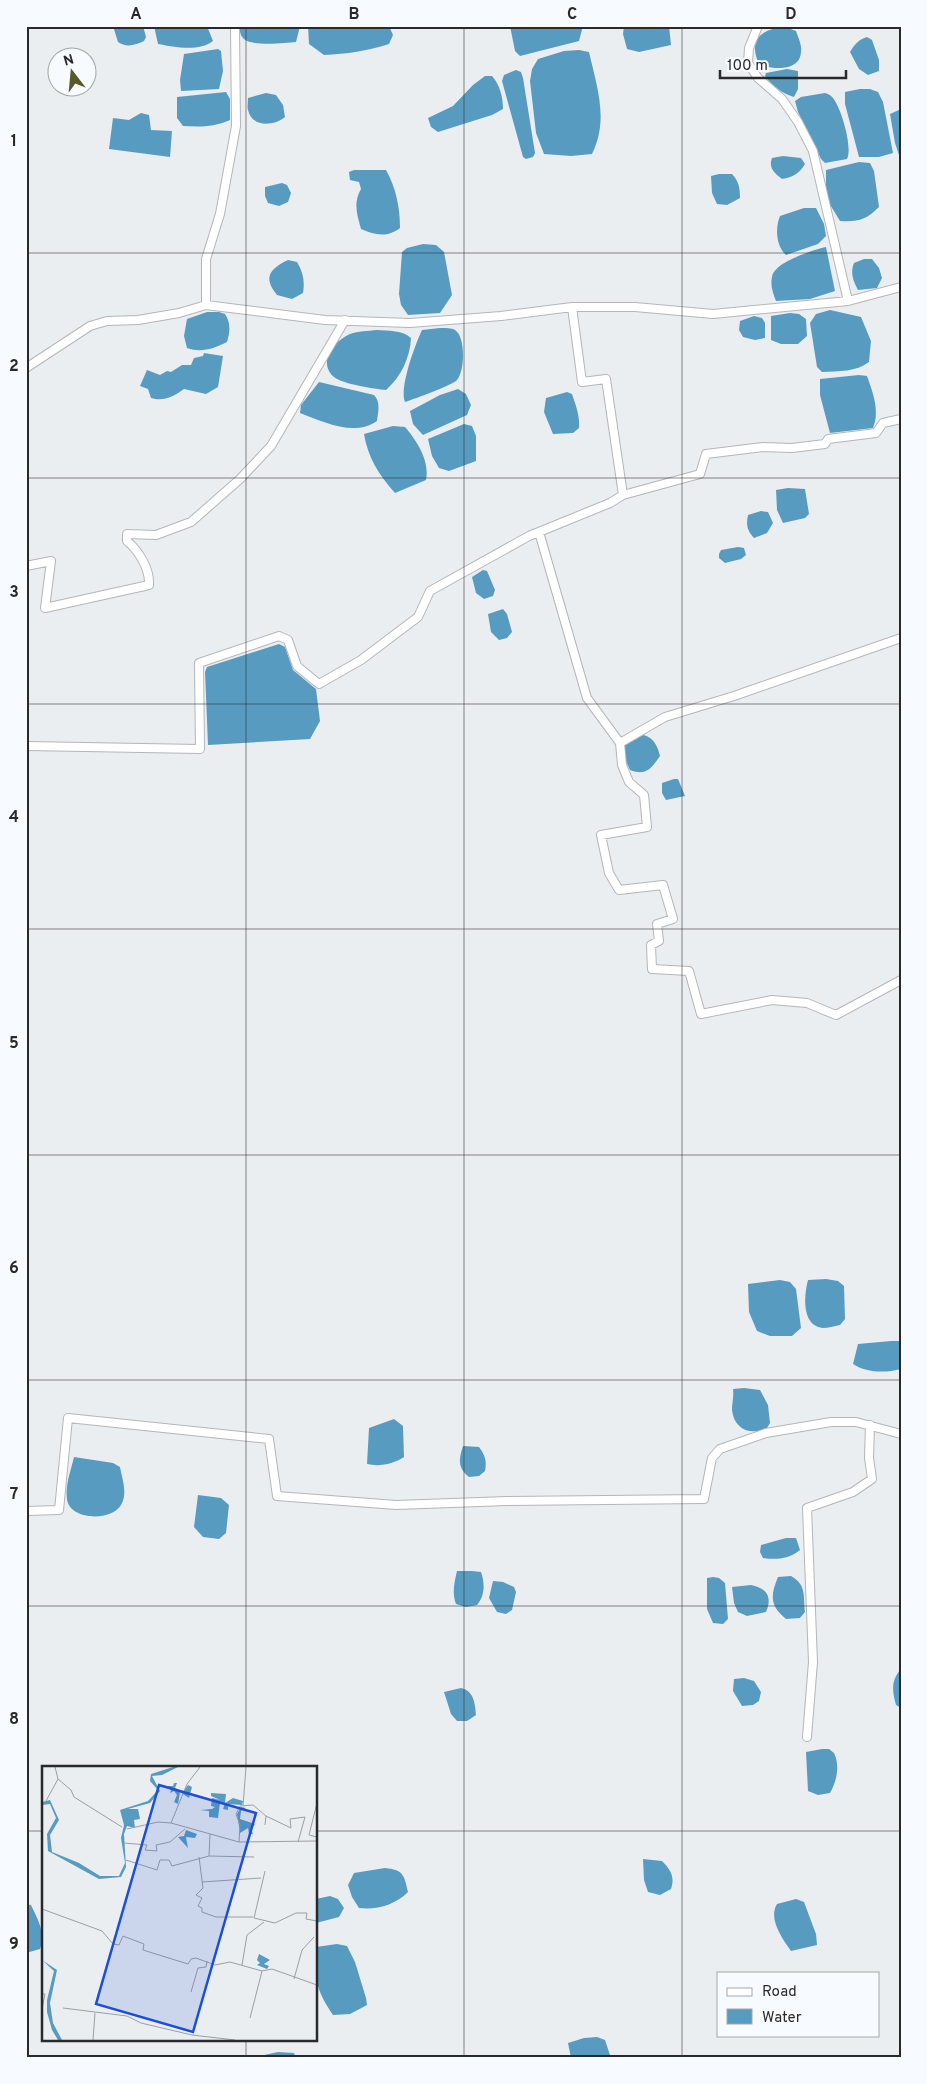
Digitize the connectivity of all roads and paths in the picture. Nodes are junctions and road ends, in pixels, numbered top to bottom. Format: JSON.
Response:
{"nodes":[{"id":1,"x":235,"y":26,"type":"edge"},
{"id":2,"x":758,"y":26,"type":"edge"},
{"id":3,"x":901,"y":287,"type":"edge"},
{"id":4,"x":848,"y":301,"type":"junction"},
{"id":5,"x":206,"y":305,"type":"junction"},
{"id":6,"x":572,"y":306,"type":"junction"},
{"id":7,"x":345,"y":320,"type":"junction"},
{"id":8,"x":26,"y":368,"type":"edge"},
{"id":9,"x":901,"y":419,"type":"edge"},
{"id":10,"x":623,"y":494,"type":"junction"},
{"id":11,"x":539,"y":532,"type":"junction"},
{"id":12,"x":26,"y":566,"type":"edge"},
{"id":13,"x":901,"y":638,"type":"edge"},
{"id":14,"x":620,"y":743,"type":"junction"},
{"id":15,"x":26,"y":746,"type":"edge"},
{"id":16,"x":901,"y":980,"type":"edge"},
{"id":17,"x":870,"y":1425,"type":"junction"},
{"id":18,"x":901,"y":1434,"type":"edge"},
{"id":19,"x":26,"y":1511,"type":"edge"},
{"id":20,"x":807,"y":1737,"type":"dead end"}],
"edges":[{"from":1,"to":5,"type":"street"},
{"from":2,"to":4,"type":"street"},
{"from":3,"to":4,"type":"street"},
{"from":4,"to":6,"type":"street"},
{"from":5,"to":7,"type":"street"},
{"from":5,"to":8,"type":"street"},
{"from":6,"to":7,"type":"street"},
{"from":6,"to":10,"type":"street"},
{"from":7,"to":12,"type":"street"},
{"from":9,"to":10,"type":"street"},
{"from":10,"to":11,"type":"street"},
{"from":11,"to":14,"type":"street"},
{"from":11,"to":15,"type":"street"},
{"from":13,"to":14,"type":"street"},
{"from":14,"to":16,"type":"street"},
{"from":17,"to":18,"type":"street"},
{"from":17,"to":19,"type":"street"},
{"from":17,"to":20,"type":"street"}]}
